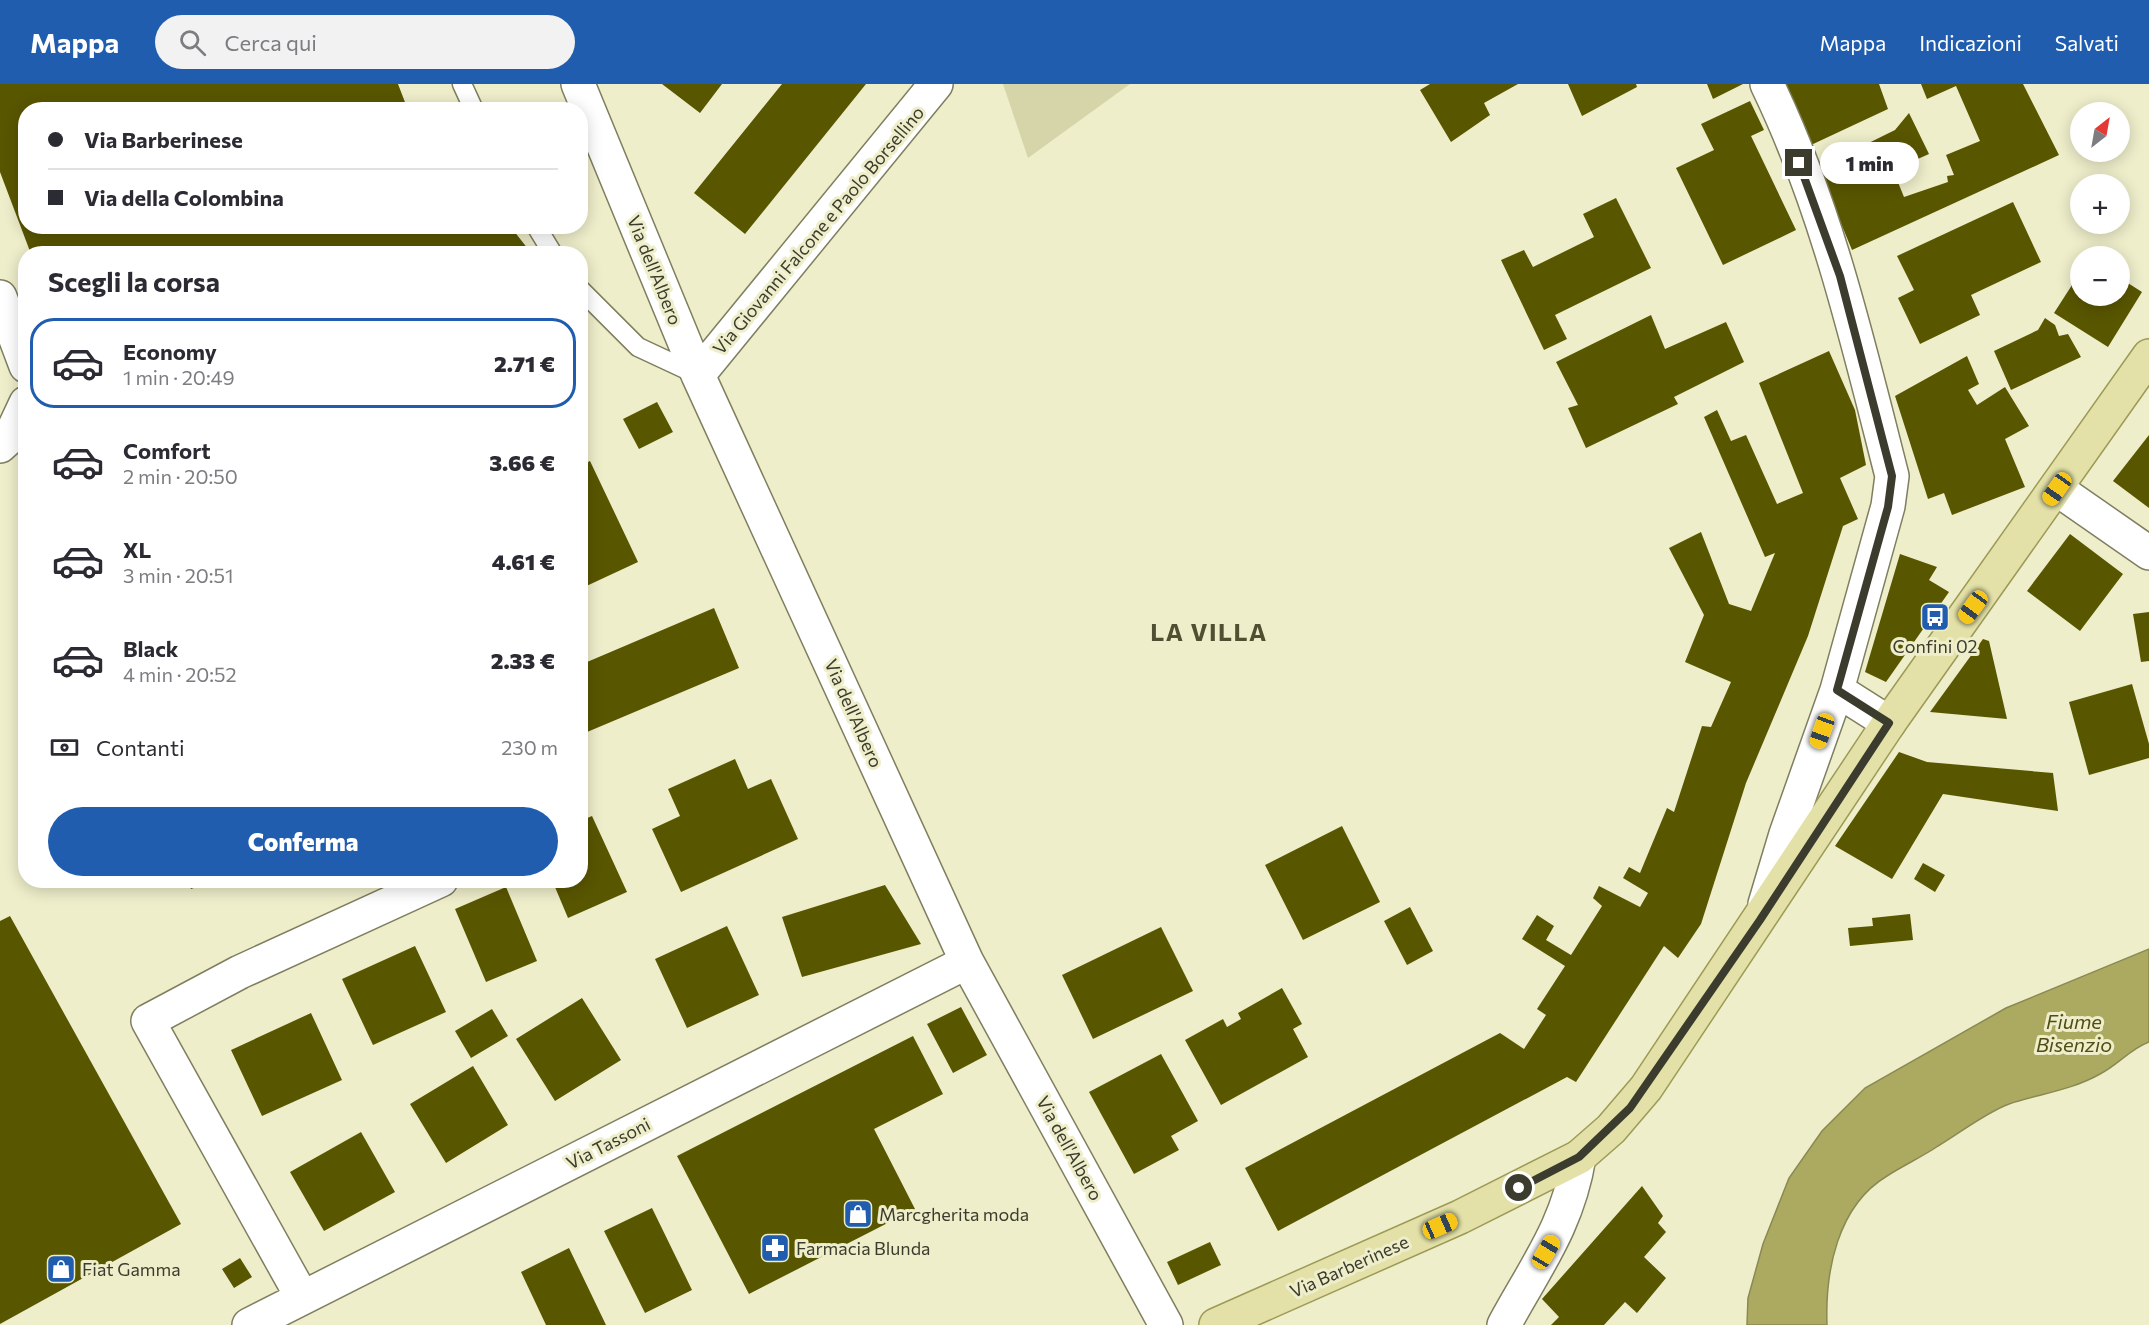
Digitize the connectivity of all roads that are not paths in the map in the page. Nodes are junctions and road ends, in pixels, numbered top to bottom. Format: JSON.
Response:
{"nodes":[{"id":1,"x":462,"y":84,"type":"edge"},
{"id":2,"x":578,"y":84,"type":"edge"},
{"id":3,"x":936,"y":84,"type":"edge"},
{"id":4,"x":1767,"y":84,"type":"edge"},
{"id":5,"x":470,"y":102,"type":"edge"},
{"id":6,"x":585,"y":102,"type":"edge"},
{"id":7,"x":588,"y":108,"type":"edge"},
{"id":8,"x":0,"y":297,"type":"edge"},
{"id":9,"x":588,"y":297,"type":"edge"},
{"id":10,"x":18,"y":345,"type":"edge"},
{"id":11,"x":2149,"y":356,"type":"edge"},
{"id":12,"x":698,"y":375,"type":"junction"},
{"id":13,"x":18,"y":420,"type":"edge"},
{"id":14,"x":0,"y":446,"type":"edge"},
{"id":15,"x":2057,"y":489,"type":"junction"},
{"id":16,"x":2149,"y":553,"type":"edge"},
{"id":17,"x":1837,"y":690,"type":"junction"},
{"id":18,"x":1889,"y":723,"type":"junction"},
{"id":19,"x":424,"y":888,"type":"edge"},
{"id":20,"x":1760,"y":920,"type":"junction"},
{"id":21,"x":967,"y":962,"type":"junction"},
{"id":22,"x":1579,"y":1157,"type":"junction"},
{"id":23,"x":302,"y":1297,"type":"junction"},
{"id":24,"x":249,"y":1325,"type":"edge"},
{"id":25,"x":1166,"y":1325,"type":"edge"},
{"id":26,"x":1216,"y":1325,"type":"edge"},
{"id":27,"x":1504,"y":1325,"type":"edge"}],
"edges":[{"from":1,"to":5,"type":"lane"},
{"from":2,"to":6,"type":"street","name":"Via dell'Albero"},
{"from":3,"to":12,"type":"street","name":"Via Giovanni Falcone e Paolo Borsellino"},
{"from":4,"to":17,"type":"street"},
{"from":7,"to":12,"type":"street","name":"Via dell'Albero"},
{"from":8,"to":10,"type":"street"},
{"from":9,"to":12,"type":"lane"},
{"from":11,"to":15,"type":"main road","name":"Via Barberinese"},
{"from":12,"to":21,"type":"street","name":"Via dell'Albero"},
{"from":13,"to":14,"type":"street"},
{"from":15,"to":16,"type":"street"},
{"from":15,"to":18,"type":"main road","name":"Via Barberinese"},
{"from":17,"to":18,"type":"street"},
{"from":17,"to":20,"type":"street"},
{"from":18,"to":20,"type":"main road","name":"Via Barberinese"},
{"from":19,"to":23,"type":"street"},
{"from":20,"to":22,"type":"main road","name":"Via Barberinese"},
{"from":21,"to":23,"type":"street","name":"Via Tassoni"},
{"from":21,"to":25,"type":"street","name":"Via dell'Albero"},
{"from":22,"to":26,"type":"main road","name":"Via Barberinese"},
{"from":22,"to":27,"type":"street"},
{"from":23,"to":24,"type":"street","name":"Via Tassoni"}]}
